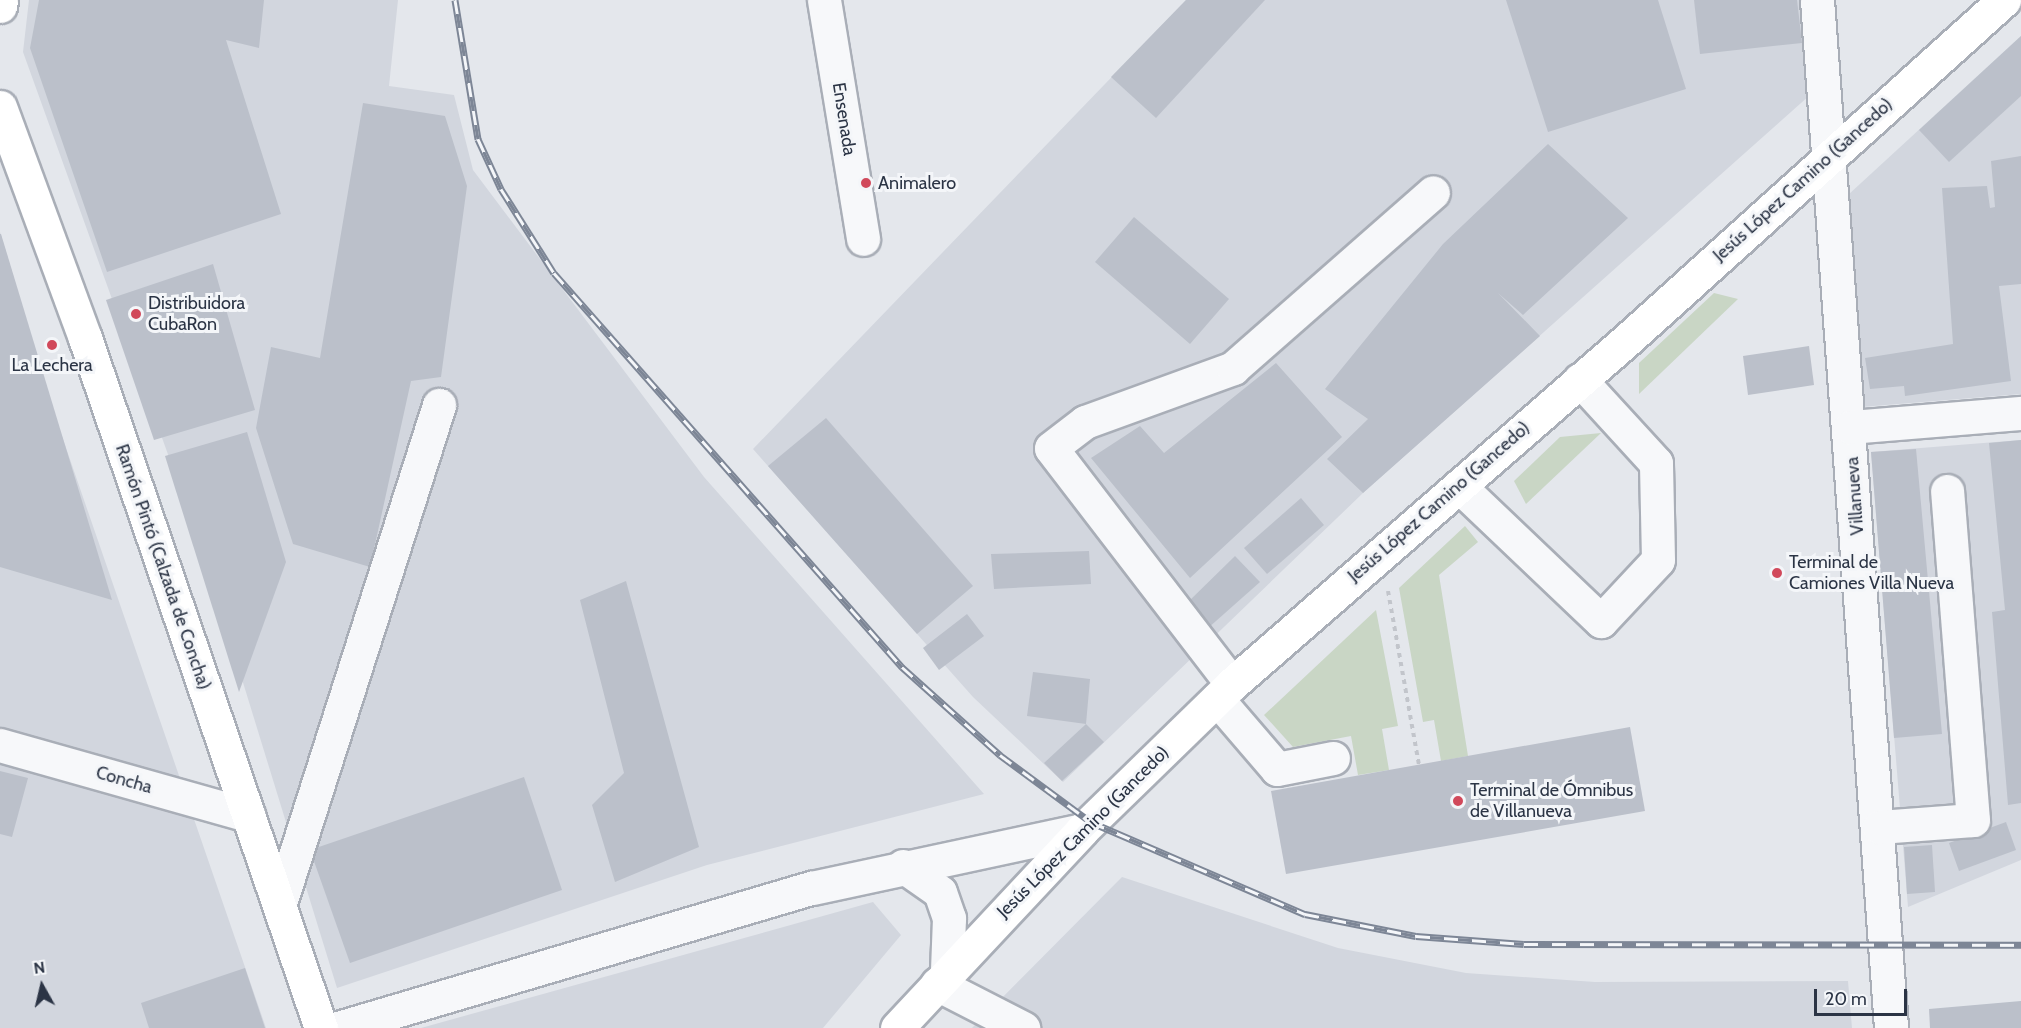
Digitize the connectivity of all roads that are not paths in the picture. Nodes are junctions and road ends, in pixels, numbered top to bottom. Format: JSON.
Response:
{"nodes":[{"id":1,"x":1,"y":0,"type":"edge"},
{"id":2,"x":824,"y":0,"type":"edge"},
{"id":3,"x":1817,"y":0,"type":"edge"},
{"id":4,"x":2004,"y":0,"type":"edge"},
{"id":5,"x":0,"y":6,"type":"edge"},
{"id":6,"x":0,"y":107,"type":"edge"},
{"id":7,"x":1828,"y":157,"type":"junction"},
{"id":8,"x":1433,"y":192,"type":"dead end"},
{"id":9,"x":863,"y":239,"type":"dead end"},
{"id":10,"x":1580,"y":380,"type":"junction"},
{"id":11,"x":439,"y":405,"type":"dead end"},
{"id":12,"x":2021,"y":413,"type":"edge"},
{"id":13,"x":1850,"y":427,"type":"junction"},
{"id":14,"x":1459,"y":486,"type":"junction"},
{"id":15,"x":1947,"y":491,"type":"dead end"},
{"id":16,"x":1225,"y":691,"type":"junction"},
{"id":17,"x":0,"y":745,"type":"edge"},
{"id":18,"x":1333,"y":758,"type":"dead end"},
{"id":19,"x":248,"y":815,"type":"junction"},
{"id":20,"x":1879,"y":827,"type":"junction"},
{"id":21,"x":1082,"y":830,"type":"junction"},
{"id":22,"x":903,"y":866,"type":"junction"},
{"id":23,"x":280,"y":903,"type":"junction"},
{"id":24,"x":942,"y":977,"type":"junction"},
{"id":25,"x":321,"y":1028,"type":"edge"},
{"id":26,"x":338,"y":1028,"type":"edge"},
{"id":27,"x":897,"y":1028,"type":"edge"},
{"id":28,"x":1023,"y":1028,"type":"edge"},
{"id":29,"x":1891,"y":1028,"type":"edge"}],
"edges":[{"from":1,"to":5,"type":"main road"},
{"from":2,"to":9,"type":"street","name":"Ensenada"},
{"from":3,"to":7,"type":"street","name":"Villanueva"},
{"from":4,"to":7,"type":"main road","name":"Jesús López Camino (Gancedo)"},
{"from":6,"to":19,"type":"main road","name":"Ramón Pintó (Calzada de Concha)"},
{"from":7,"to":10,"type":"main road","name":"Jesús López Camino (Gancedo)"},
{"from":7,"to":13,"type":"street","name":"Villanueva"},
{"from":8,"to":16,"type":"street"},
{"from":10,"to":14,"type":"main road","name":"Jesús López Camino (Gancedo)"},
{"from":10,"to":14,"type":"street"},
{"from":11,"to":23,"type":"street"},
{"from":12,"to":13,"type":"street"},
{"from":13,"to":20,"type":"street","name":"Villanueva"},
{"from":14,"to":16,"type":"main road","name":"Jesús López Camino (Gancedo)"},
{"from":15,"to":20,"type":"street"},
{"from":16,"to":18,"type":"street"},
{"from":16,"to":21,"type":"main road","name":"Jesús López Camino (Gancedo)"},
{"from":17,"to":19,"type":"street","name":"Concha"},
{"from":19,"to":23,"type":"main road","name":"Ramón Pintó (Calzada de Concha)"},
{"from":20,"to":29,"type":"street","name":"Villanueva"},
{"from":21,"to":22,"type":"street"},
{"from":21,"to":24,"type":"main road","name":"Jesús López Camino (Gancedo)"},
{"from":22,"to":24,"type":"street"},
{"from":22,"to":26,"type":"street"},
{"from":23,"to":25,"type":"main road","name":"Ramón Pintó (Calzada de Concha)"},
{"from":24,"to":27,"type":"main road","name":"Jesús López Camino (Gancedo)"},
{"from":24,"to":28,"type":"street"}]}
